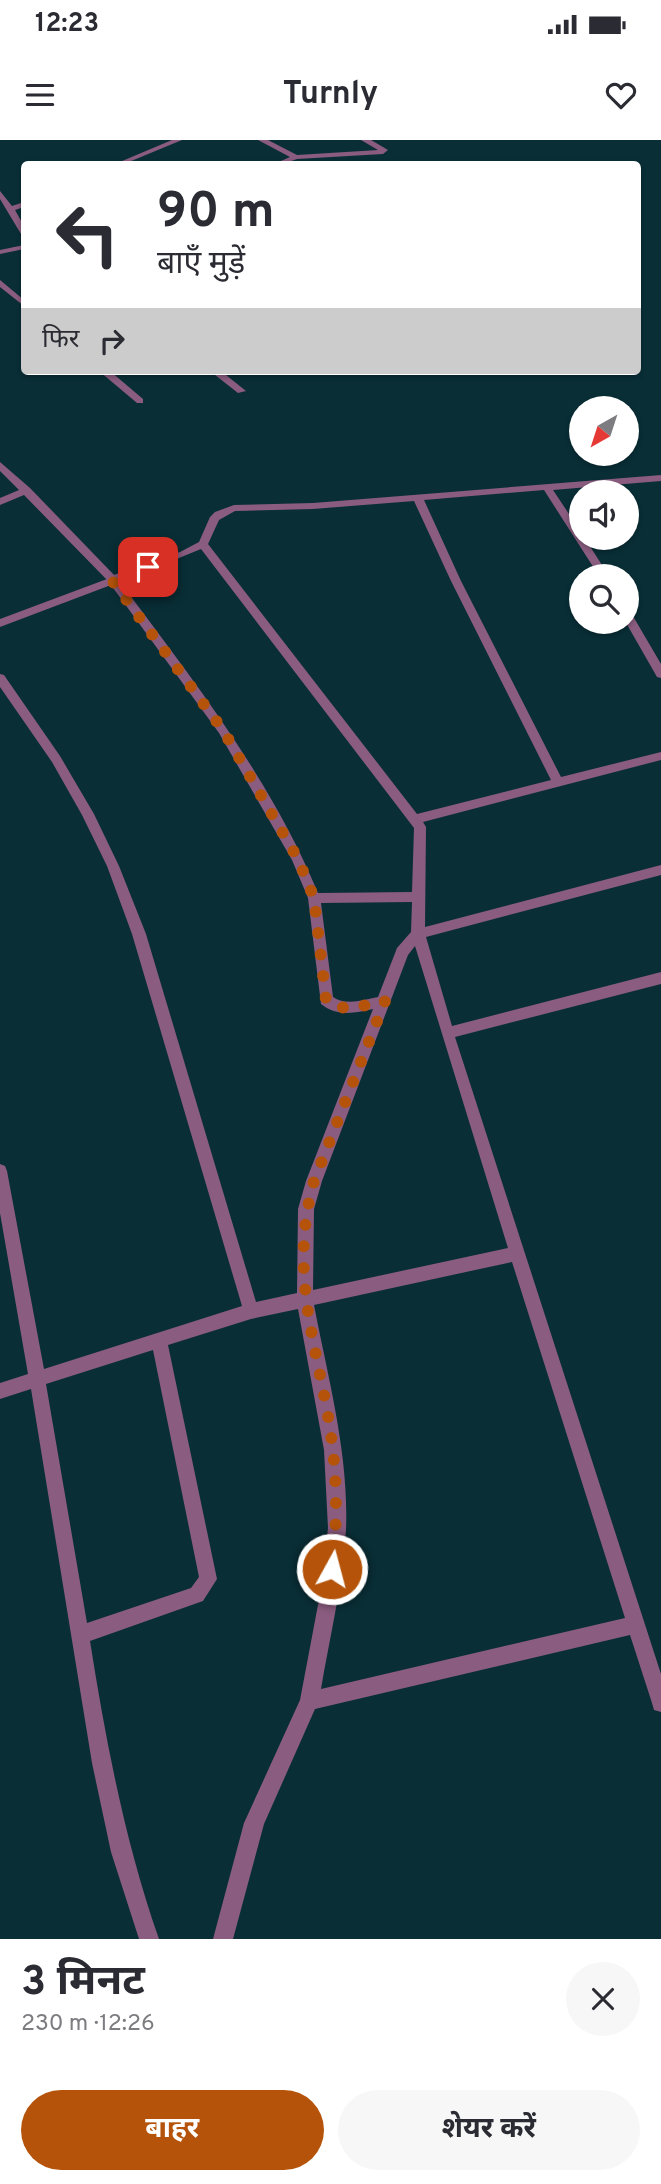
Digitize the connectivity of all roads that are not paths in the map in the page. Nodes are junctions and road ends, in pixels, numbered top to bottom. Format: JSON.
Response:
{"nodes":[{"id":1,"x":178,"y":140,"type":"edge"},
{"id":2,"x":262,"y":140,"type":"edge"},
{"id":3,"x":365,"y":140,"type":"edge"},
{"id":4,"x":296,"y":157,"type":"junction"},
{"id":5,"x":126,"y":161,"type":"edge"},
{"id":6,"x":285,"y":161,"type":"edge"},
{"id":7,"x":0,"y":192,"type":"edge"},
{"id":8,"x":21,"y":205,"type":"edge"},
{"id":9,"x":11,"y":209,"type":"junction"},
{"id":10,"x":21,"y":227,"type":"edge"},
{"id":11,"x":21,"y":248,"type":"edge"},
{"id":12,"x":0,"y":252,"type":"edge"},
{"id":13,"x":0,"y":283,"type":"edge"},
{"id":14,"x":21,"y":301,"type":"edge"},
{"id":15,"x":109,"y":375,"type":"edge"},
{"id":16,"x":220,"y":375,"type":"edge"},
{"id":17,"x":241,"y":391,"type":"dead end"},
{"id":18,"x":140,"y":401,"type":"dead end"},
{"id":19,"x":0,"y":465,"type":"edge"},
{"id":20,"x":661,"y":478,"type":"edge"},
{"id":21,"x":546,"y":486,"type":"junction"},
{"id":22,"x":26,"y":490,"type":"junction"},
{"id":23,"x":417,"y":496,"type":"junction"},
{"id":24,"x":0,"y":502,"type":"edge"},
{"id":25,"x":203,"y":544,"type":"junction"},
{"id":26,"x":596,"y":564,"type":"edge"},
{"id":27,"x":111,"y":579,"type":"junction"},
{"id":28,"x":0,"y":623,"type":"edge"},
{"id":29,"x":638,"y":634,"type":"edge"},
{"id":30,"x":661,"y":674,"type":"edge"},
{"id":31,"x":0,"y":678,"type":"edge"},
{"id":32,"x":661,"y":756,"type":"edge"},
{"id":33,"x":558,"y":782,"type":"junction"},
{"id":34,"x":415,"y":820,"type":"junction"},
{"id":35,"x":661,"y":870,"type":"edge"},
{"id":36,"x":419,"y":897,"type":"junction"},
{"id":37,"x":314,"y":898,"type":"junction"},
{"id":38,"x":418,"y":934,"type":"junction"},
{"id":39,"x":661,"y":978,"type":"edge"},
{"id":40,"x":385,"y":1001,"type":"junction"},
{"id":41,"x":447,"y":1033,"type":"junction"},
{"id":42,"x":0,"y":1171,"type":"edge"},
{"id":43,"x":517,"y":1254,"type":"junction"},
{"id":44,"x":304,"y":1301,"type":"junction"},
{"id":45,"x":251,"y":1311,"type":"junction"},
{"id":46,"x":159,"y":1341,"type":"junction"},
{"id":47,"x":38,"y":1379,"type":"junction"},
{"id":48,"x":0,"y":1391,"type":"edge"},
{"id":49,"x":635,"y":1625,"type":"junction"},
{"id":50,"x":80,"y":1635,"type":"junction"},
{"id":51,"x":309,"y":1701,"type":"junction"},
{"id":52,"x":661,"y":1703,"type":"edge"},
{"id":53,"x":149,"y":1939,"type":"edge"},
{"id":54,"x":223,"y":1939,"type":"edge"}],
"edges":[{"from":1,"to":5,"type":"street"},
{"from":2,"to":4,"type":"street"},
{"from":3,"to":4,"type":"street"},
{"from":4,"to":6,"type":"street"},
{"from":7,"to":9,"type":"street"},
{"from":8,"to":9,"type":"street"},
{"from":9,"to":10,"type":"street"},
{"from":11,"to":12,"type":"street"},
{"from":13,"to":14,"type":"street"},
{"from":15,"to":18,"type":"street"},
{"from":16,"to":17,"type":"street"},
{"from":19,"to":22,"type":"street"},
{"from":20,"to":21,"type":"street"},
{"from":21,"to":23,"type":"street"},
{"from":21,"to":26,"type":"street"},
{"from":22,"to":24,"type":"street"},
{"from":22,"to":27,"type":"street"},
{"from":23,"to":25,"type":"street"},
{"from":23,"to":33,"type":"street"},
{"from":25,"to":27,"type":"street"},
{"from":25,"to":34,"type":"street"},
{"from":27,"to":28,"type":"street"},
{"from":27,"to":37,"type":"street"},
{"from":29,"to":30,"type":"street"},
{"from":31,"to":45,"type":"street"},
{"from":32,"to":33,"type":"street"},
{"from":33,"to":34,"type":"street"},
{"from":34,"to":36,"type":"street"},
{"from":35,"to":38,"type":"street"},
{"from":36,"to":37,"type":"street"},
{"from":36,"to":38,"type":"street"},
{"from":37,"to":40,"type":"street"},
{"from":38,"to":40,"type":"street"},
{"from":38,"to":41,"type":"street"},
{"from":39,"to":41,"type":"street"},
{"from":40,"to":44,"type":"street"},
{"from":41,"to":43,"type":"street"},
{"from":42,"to":47,"type":"street"},
{"from":43,"to":44,"type":"street"},
{"from":43,"to":49,"type":"street"},
{"from":44,"to":45,"type":"street"},
{"from":44,"to":51,"type":"street"},
{"from":45,"to":46,"type":"street"},
{"from":46,"to":47,"type":"street"},
{"from":46,"to":50,"type":"street"},
{"from":47,"to":48,"type":"street"},
{"from":47,"to":50,"type":"street"},
{"from":49,"to":51,"type":"street"},
{"from":49,"to":52,"type":"street"},
{"from":50,"to":53,"type":"street"},
{"from":51,"to":54,"type":"street"}]}
